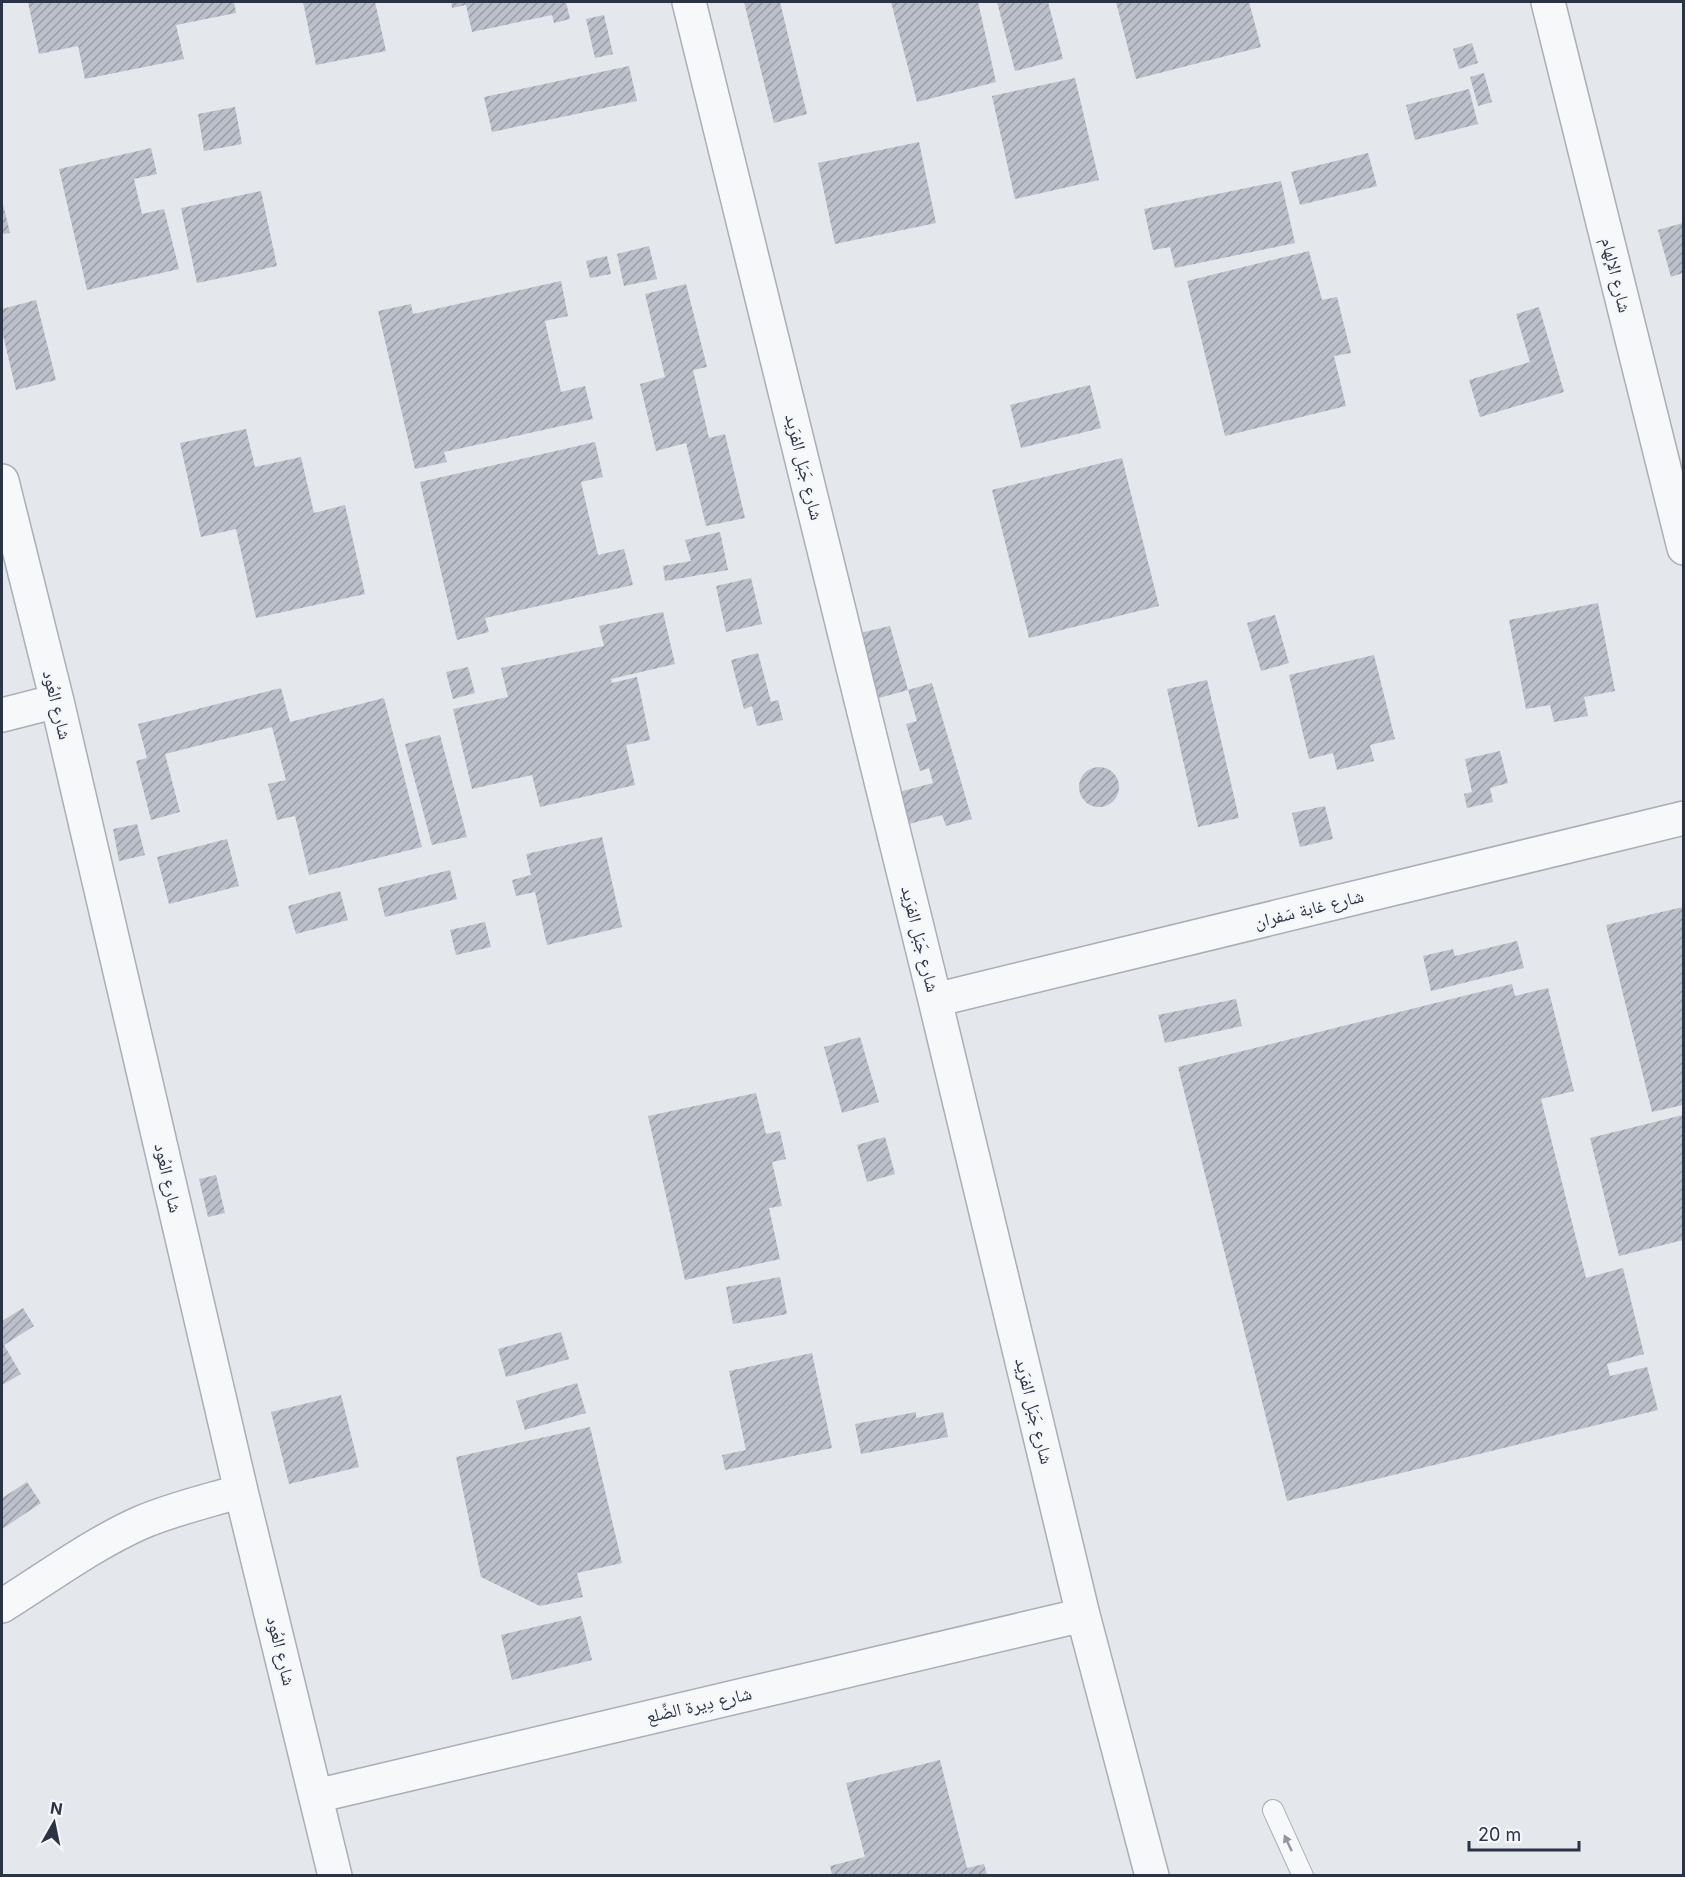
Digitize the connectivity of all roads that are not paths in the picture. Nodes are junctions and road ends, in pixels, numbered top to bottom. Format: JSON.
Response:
{"nodes":[{"id":1,"x":689,"y":2,"type":"edge"},
{"id":2,"x":1548,"y":2,"type":"edge"},
{"id":3,"x":2,"y":481,"type":"edge"},
{"id":4,"x":1683,"y":548,"type":"edge"},
{"id":5,"x":57,"y":701,"type":"junction"},
{"id":6,"x":2,"y":715,"type":"edge"},
{"id":7,"x":1683,"y":818,"type":"edge"},
{"id":8,"x":935,"y":1000,"type":"junction"},
{"id":9,"x":241,"y":1491,"type":"junction"},
{"id":10,"x":2,"y":1606,"type":"edge"},
{"id":11,"x":1083,"y":1615,"type":"junction"},
{"id":12,"x":316,"y":1796,"type":"junction"},
{"id":13,"x":1273,"y":1810,"type":"dead end"},
{"id":14,"x":335,"y":1875,"type":"edge"},
{"id":15,"x":1152,"y":1875,"type":"edge"},
{"id":16,"x":1303,"y":1875,"type":"edge"}],
"edges":[{"from":1,"to":8,"type":"street","name":"شارع جَبَل الفرَيد"},
{"from":2,"to":4,"type":"street","name":"شارع الإلهام"},
{"from":3,"to":5,"type":"street","name":"شارع العُود"},
{"from":5,"to":6,"type":"street"},
{"from":5,"to":9,"type":"street","name":"شارع العُود"},
{"from":7,"to":8,"type":"street","name":"شارع غابة سَفران"},
{"from":8,"to":11,"type":"street","name":"شارع جَبَل الفرَيد"},
{"from":9,"to":10,"type":"street"},
{"from":9,"to":12,"type":"street","name":"شارع العُود"},
{"from":11,"to":12,"type":"street","name":"شارع دِيرة الضِّلع"},
{"from":11,"to":15,"type":"street","name":"شارع جَبَل الفرَيد"},
{"from":12,"to":14,"type":"street","name":"شارع العُود"},
{"from":16,"to":13,"type":"lane","one_way":true}]}
